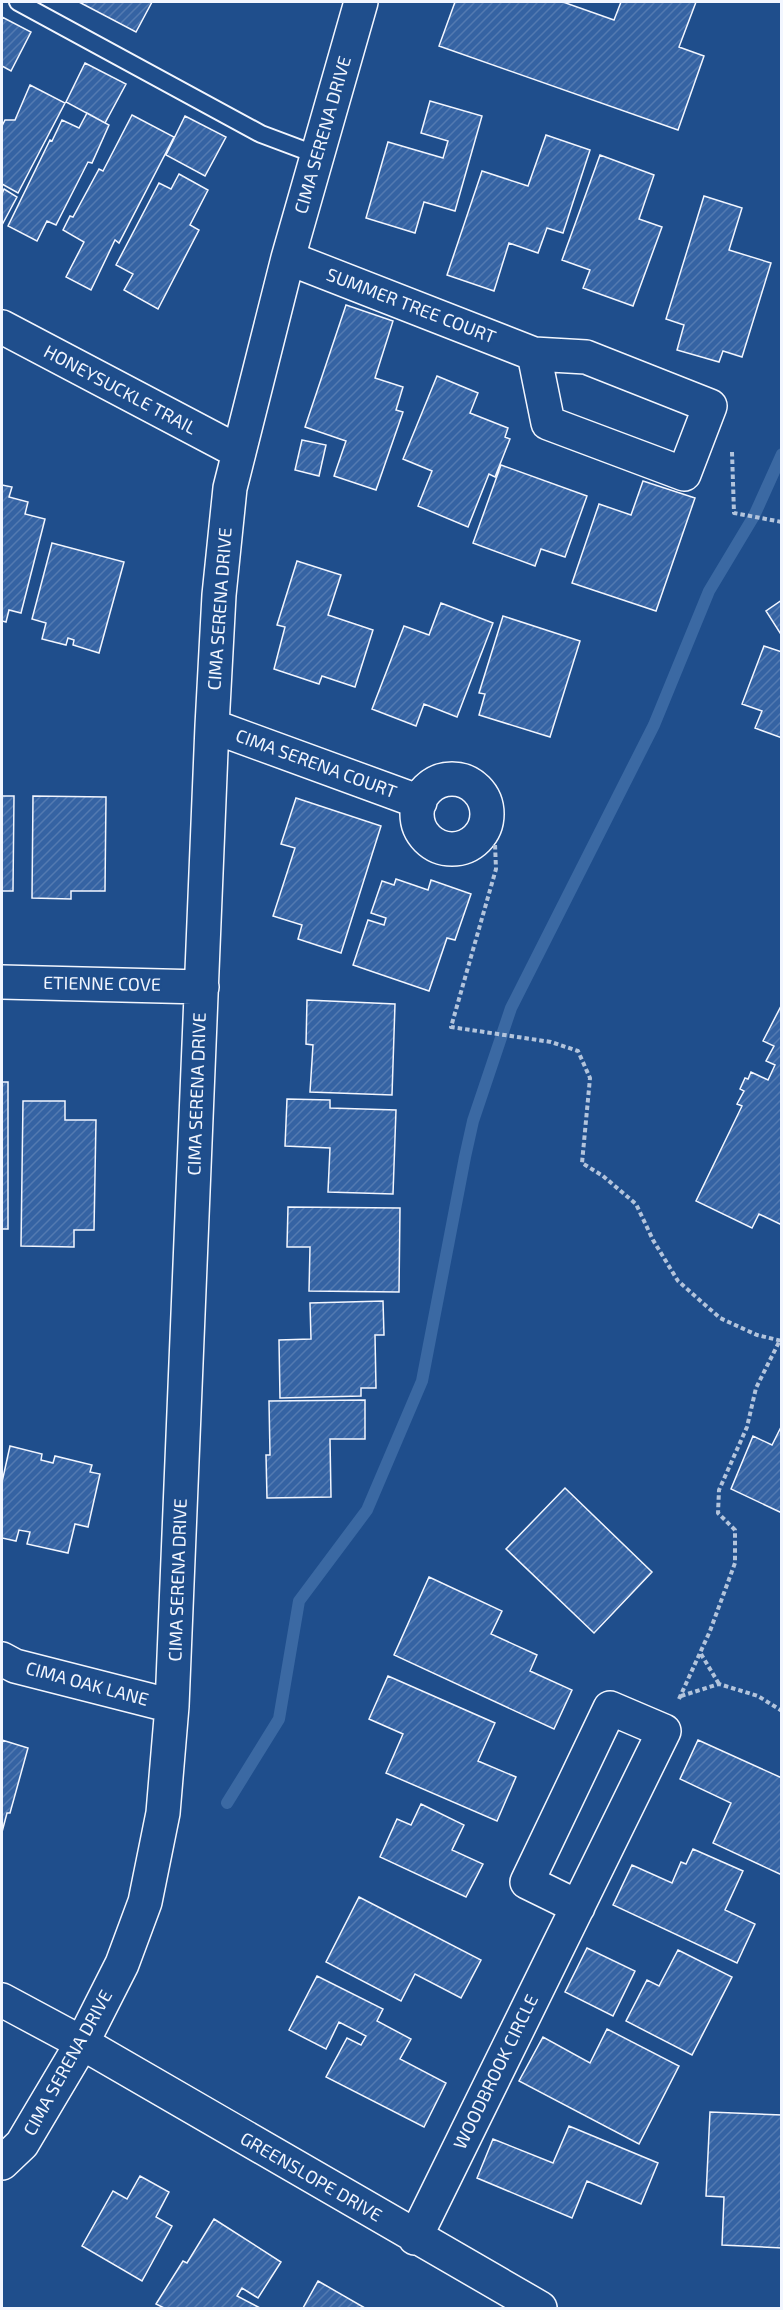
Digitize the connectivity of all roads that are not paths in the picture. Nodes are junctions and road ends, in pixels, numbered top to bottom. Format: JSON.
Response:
{"nodes":[{"id":1,"x":18,"y":2,"type":"edge"},
{"id":2,"x":361,"y":2,"type":"edge"},
{"id":3,"x":317,"y":155,"type":"junction"},
{"id":4,"x":288,"y":258,"type":"junction"},
{"id":5,"x":2,"y":327,"type":"edge"},
{"id":6,"x":534,"y":354,"type":"junction"},
{"id":7,"x":239,"y":452,"type":"junction"},
{"id":8,"x":213,"y":726,"type":"junction"},
{"id":9,"x":420,"y":802,"type":"junction"},
{"id":10,"x":2,"y":982,"type":"edge"},
{"id":11,"x":202,"y":987,"type":"junction"},
{"id":12,"x":2,"y":1659,"type":"edge"},
{"id":13,"x":172,"y":1706,"type":"junction"},
{"id":14,"x":578,"y":1907,"type":"junction"},
{"id":15,"x":2,"y":2000,"type":"edge"},
{"id":16,"x":82,"y":2043,"type":"junction"},
{"id":17,"x":2,"y":2163,"type":"edge"},
{"id":18,"x":415,"y":2238,"type":"junction"},
{"id":19,"x":540,"y":2308,"type":"edge"}],
"edges":[{"from":1,"to":3,"type":"lane"},
{"from":2,"to":3,"type":"street","name":"CIMA SERENA DRIVE"},
{"from":3,"to":4,"type":"street","name":"CIMA SERENA DRIVE"},
{"from":4,"to":6,"type":"street","name":"SUMMER TREE COURT"},
{"from":4,"to":7,"type":"street","name":"CIMA SERENA DRIVE"},
{"from":5,"to":7,"type":"street","name":"HONEYSUCKLE TRAIL"},
{"from":6,"to":6,"type":"street","name":"SUMMER TREE COURT"},
{"from":7,"to":8,"type":"street","name":"CIMA SERENA DRIVE"},
{"from":8,"to":9,"type":"street","name":"CIMA SERENA COURT"},
{"from":8,"to":11,"type":"street","name":"CIMA SERENA DRIVE"},
{"from":9,"to":9,"type":"street","name":"CIMA SERENA COURT"},
{"from":10,"to":11,"type":"street","name":"ETIENNE COVE"},
{"from":11,"to":13,"type":"street","name":"CIMA SERENA DRIVE"},
{"from":12,"to":13,"type":"street","name":"CIMA OAK LANE"},
{"from":13,"to":16,"type":"street","name":"CIMA SERENA DRIVE"},
{"from":14,"to":14,"type":"street","name":"WOODBROOK CIRCLE"},
{"from":14,"to":18,"type":"street","name":"WOODBROOK CIRCLE"},
{"from":15,"to":16,"type":"street","name":"GREENSLOPE DRIVE"},
{"from":16,"to":17,"type":"street","name":"CIMA SERENA DRIVE"},
{"from":16,"to":18,"type":"street","name":"GREENSLOPE DRIVE"},
{"from":18,"to":19,"type":"street","name":"GREENSLOPE DRIVE"}]}
